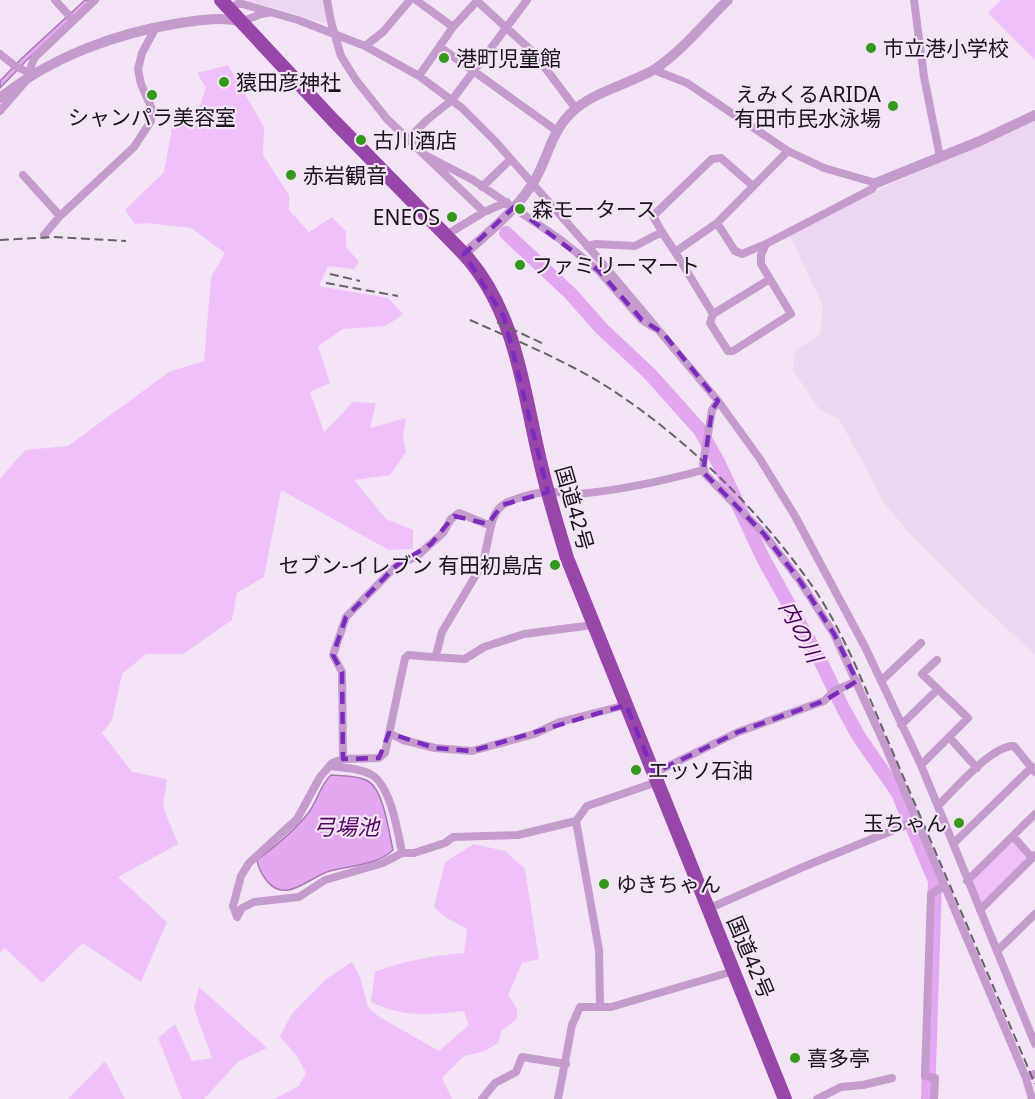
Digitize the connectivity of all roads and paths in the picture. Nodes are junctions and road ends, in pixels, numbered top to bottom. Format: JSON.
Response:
{"nodes":[{"id":1,"x":55,"y":0,"type":"edge"},
{"id":2,"x":95,"y":0,"type":"edge"},
{"id":3,"x":327,"y":0,"type":"edge"},
{"id":4,"x":410,"y":0,"type":"edge"},
{"id":5,"x":416,"y":0,"type":"edge"},
{"id":6,"x":527,"y":0,"type":"edge"},
{"id":7,"x":728,"y":0,"type":"edge"},
{"id":8,"x":914,"y":0,"type":"edge"},
{"id":9,"x":476,"y":1,"type":"edge"},
{"id":10,"x":223,"y":3,"type":"edge"},
{"id":11,"x":274,"y":14,"type":"junction"},
{"id":12,"x":210,"y":19,"type":"junction"},
{"id":13,"x":74,"y":20,"type":"junction"},
{"id":14,"x":240,"y":21,"type":"junction"},
{"id":15,"x":156,"y":27,"type":"junction"},
{"id":16,"x":453,"y":27,"type":"junction"},
{"id":17,"x":505,"y":28,"type":"junction"},
{"id":18,"x":334,"y":33,"type":"junction"},
{"id":19,"x":365,"y":46,"type":"junction"},
{"id":20,"x":440,"y":47,"type":"junction"},
{"id":21,"x":0,"y":54,"type":"edge"},
{"id":22,"x":654,"y":70,"type":"junction"},
{"id":23,"x":474,"y":72,"type":"junction"},
{"id":24,"x":32,"y":74,"type":"junction"},
{"id":25,"x":419,"y":76,"type":"junction"},
{"id":26,"x":0,"y":98,"type":"edge"},
{"id":27,"x":452,"y":100,"type":"junction"},
{"id":28,"x":576,"y":109,"type":"junction"},
{"id":29,"x":0,"y":111,"type":"edge"},
{"id":30,"x":1035,"y":114,"type":"edge"},
{"id":31,"x":557,"y":131,"type":"junction"},
{"id":32,"x":408,"y":139,"type":"junction"},
{"id":33,"x":788,"y":152,"type":"junction"},
{"id":34,"x":425,"y":154,"type":"junction"},
{"id":35,"x":940,"y":157,"type":"junction"},
{"id":36,"x":511,"y":159,"type":"junction"},
{"id":37,"x":23,"y":175,"type":"dead end"},
{"id":38,"x":876,"y":183,"type":"junction"},
{"id":39,"x":532,"y":184,"type":"junction"},
{"id":40,"x":753,"y":186,"type":"junction"},
{"id":41,"x":482,"y":187,"type":"junction"},
{"id":42,"x":510,"y":205,"type":"junction"},
{"id":43,"x":484,"y":212,"type":"junction"},
{"id":44,"x":60,"y":216,"type":"junction"},
{"id":45,"x":717,"y":223,"type":"junction"},
{"id":46,"x":662,"y":232,"type":"junction"},
{"id":47,"x":44,"y":235,"type":"dead end"},
{"id":48,"x":446,"y":235,"type":"junction"},
{"id":49,"x":766,"y":244,"type":"junction"},
{"id":50,"x":587,"y":246,"type":"junction"},
{"id":51,"x":675,"y":252,"type":"junction"},
{"id":52,"x":464,"y":254,"type":"junction"},
{"id":53,"x":770,"y":279,"type":"junction"},
{"id":54,"x":713,"y":314,"type":"junction"},
{"id":55,"x":663,"y":333,"type":"junction"},
{"id":56,"x":718,"y":401,"type":"junction"},
{"id":57,"x":703,"y":470,"type":"junction"},
{"id":58,"x":548,"y":492,"type":"junction"},
{"id":59,"x":491,"y":526,"type":"junction"},
{"id":60,"x":593,"y":625,"type":"junction"},
{"id":61,"x":921,"y":643,"type":"dead end"},
{"id":62,"x":433,"y":657,"type":"junction"},
{"id":63,"x":937,"y":660,"type":"dead end"},
{"id":64,"x":857,"y":681,"type":"junction"},
{"id":65,"x":881,"y":681,"type":"junction"},
{"id":66,"x":938,"y":689,"type":"junction"},
{"id":67,"x":626,"y":705,"type":"junction"},
{"id":68,"x":901,"y":725,"type":"junction"},
{"id":69,"x":389,"y":733,"type":"junction"},
{"id":70,"x":949,"y":737,"type":"junction"},
{"id":71,"x":343,"y":759,"type":"junction"},
{"id":72,"x":921,"y":765,"type":"junction"},
{"id":73,"x":329,"y":766,"type":"junction"},
{"id":74,"x":977,"y":768,"type":"junction"},
{"id":75,"x":1033,"y":769,"type":"edge"},
{"id":76,"x":655,"y":778,"type":"junction"},
{"id":77,"x":938,"y":806,"type":"junction"},
{"id":78,"x":1035,"y":814,"type":"edge"},
{"id":79,"x":576,"y":821,"type":"junction"},
{"id":80,"x":916,"y":821,"type":"junction"},
{"id":81,"x":1013,"y":836,"type":"junction"},
{"id":82,"x":954,"y":843,"type":"junction"},
{"id":83,"x":402,"y":853,"type":"junction"},
{"id":84,"x":1033,"y":856,"type":"edge"},
{"id":85,"x":968,"y":880,"type":"junction"},
{"id":86,"x":944,"y":886,"type":"junction"},
{"id":87,"x":708,"y":909,"type":"junction"},
{"id":88,"x":980,"y":910,"type":"junction"},
{"id":89,"x":1035,"y":914,"type":"edge"},
{"id":90,"x":997,"y":951,"type":"junction"},
{"id":91,"x":734,"y":970,"type":"junction"},
{"id":92,"x":600,"y":1007,"type":"junction"},
{"id":93,"x":1035,"y":1044,"type":"edge"},
{"id":94,"x":566,"y":1064,"type":"junction"},
{"id":95,"x":1035,"y":1074,"type":"edge"},
{"id":96,"x":892,"y":1078,"type":"dead end"},
{"id":97,"x":1026,"y":1078,"type":"junction"},
{"id":98,"x":483,"y":1099,"type":"edge"},
{"id":99,"x":558,"y":1099,"type":"edge"},
{"id":100,"x":785,"y":1099,"type":"edge"},
{"id":101,"x":817,"y":1099,"type":"edge"},
{"id":102,"x":934,"y":1099,"type":"edge"},
{"id":103,"x":1032,"y":1099,"type":"edge"}],
"edges":[{"from":1,"to":13,"type":"street"},
{"from":2,"to":13,"type":"street"},
{"from":3,"to":18,"type":"street"},
{"from":4,"to":19,"type":"street"},
{"from":5,"to":16,"type":"street"},
{"from":6,"to":17,"type":"street"},
{"from":7,"to":22,"type":"street"},
{"from":8,"to":35,"type":"street"},
{"from":9,"to":16,"type":"street"},
{"from":9,"to":17,"type":"street"},
{"from":10,"to":11,"type":"street"},
{"from":10,"to":12,"type":"street"},
{"from":10,"to":14,"type":"highway","name":"国道42号"},
{"from":11,"to":14,"type":"street"},
{"from":11,"to":18,"type":"street"},
{"from":12,"to":14,"type":"street"},
{"from":12,"to":15,"type":"street"},
{"from":13,"to":24,"type":"street"},
{"from":14,"to":48,"type":"highway","name":"国道42号"},
{"from":15,"to":24,"type":"street"},
{"from":15,"to":44,"type":"street"},
{"from":16,"to":20,"type":"street"},
{"from":17,"to":23,"type":"street"},
{"from":17,"to":28,"type":"street"},
{"from":18,"to":19,"type":"street"},
{"from":18,"to":32,"type":"street"},
{"from":19,"to":25,"type":"street"},
{"from":20,"to":23,"type":"street"},
{"from":20,"to":25,"type":"street"},
{"from":21,"to":24,"type":"street"},
{"from":22,"to":28,"type":"street"},
{"from":22,"to":33,"type":"street"},
{"from":23,"to":27,"type":"street"},
{"from":23,"to":31,"type":"street"},
{"from":24,"to":26,"type":"street"},
{"from":24,"to":29,"type":"street"},
{"from":25,"to":27,"type":"street"},
{"from":27,"to":32,"type":"street"},
{"from":27,"to":36,"type":"street"},
{"from":28,"to":31,"type":"street"},
{"from":30,"to":35,"type":"street"},
{"from":31,"to":39,"type":"street"},
{"from":32,"to":34,"type":"street"},
{"from":33,"to":38,"type":"street"},
{"from":33,"to":40,"type":"street"},
{"from":34,"to":41,"type":"street"},
{"from":34,"to":43,"type":"street"},
{"from":35,"to":38,"type":"street"},
{"from":36,"to":39,"type":"street"},
{"from":36,"to":41,"type":"street"},
{"from":37,"to":44,"type":"street"},
{"from":38,"to":49,"type":"street"},
{"from":39,"to":42,"type":"street"},
{"from":39,"to":50,"type":"street"},
{"from":40,"to":45,"type":"street"},
{"from":40,"to":46,"type":"street"},
{"from":41,"to":42,"type":"street"},
{"from":42,"to":43,"type":"street"},
{"from":42,"to":52,"type":"street"},
{"from":42,"to":55,"type":"street"},
{"from":43,"to":48,"type":"street"},
{"from":44,"to":47,"type":"street"},
{"from":45,"to":49,"type":"street"},
{"from":45,"to":51,"type":"street"},
{"from":46,"to":50,"type":"street"},
{"from":46,"to":51,"type":"street"},
{"from":48,"to":52,"type":"highway","name":"国道42号"},
{"from":49,"to":53,"type":"street"},
{"from":50,"to":55,"type":"street"},
{"from":51,"to":54,"type":"street"},
{"from":52,"to":58,"type":"highway","name":"国道42号"},
{"from":53,"to":54,"type":"street"},
{"from":53,"to":54,"type":"street"},
{"from":55,"to":56,"type":"street"},
{"from":56,"to":57,"type":"street"},
{"from":56,"to":65,"type":"street"},
{"from":57,"to":58,"type":"street"},
{"from":57,"to":64,"type":"street"},
{"from":58,"to":59,"type":"street"},
{"from":58,"to":60,"type":"highway","name":"国道42号"},
{"from":59,"to":62,"type":"street"},
{"from":59,"to":71,"type":"street"},
{"from":60,"to":62,"type":"street"},
{"from":60,"to":67,"type":"highway","name":"国道42号"},
{"from":61,"to":65,"type":"street"},
{"from":62,"to":69,"type":"street"},
{"from":63,"to":66,"type":"street"},
{"from":64,"to":76,"type":"street"},
{"from":64,"to":80,"type":"street"},
{"from":65,"to":68,"type":"street"},
{"from":66,"to":68,"type":"street"},
{"from":66,"to":70,"type":"street"},
{"from":67,"to":69,"type":"street"},
{"from":67,"to":76,"type":"highway","name":"国道42号"},
{"from":68,"to":72,"type":"street"},
{"from":69,"to":71,"type":"street"},
{"from":70,"to":72,"type":"street"},
{"from":70,"to":74,"type":"street"},
{"from":71,"to":73,"type":"street"},
{"from":72,"to":77,"type":"street"},
{"from":73,"to":83,"type":"street"},
{"from":73,"to":83,"type":"street"},
{"from":74,"to":75,"type":"street"},
{"from":74,"to":77,"type":"street"},
{"from":75,"to":82,"type":"street"},
{"from":76,"to":79,"type":"street"},
{"from":76,"to":87,"type":"highway","name":"国道42号"},
{"from":77,"to":82,"type":"street"},
{"from":78,"to":81,"type":"street"},
{"from":79,"to":83,"type":"street"},
{"from":79,"to":92,"type":"street"},
{"from":80,"to":86,"type":"street"},
{"from":80,"to":87,"type":"street"},
{"from":81,"to":84,"type":"street"},
{"from":81,"to":85,"type":"street"},
{"from":82,"to":85,"type":"street"},
{"from":84,"to":88,"type":"street"},
{"from":85,"to":88,"type":"street"},
{"from":86,"to":97,"type":"street"},
{"from":86,"to":102,"type":"street"},
{"from":87,"to":91,"type":"highway","name":"国道42号"},
{"from":88,"to":90,"type":"street"},
{"from":89,"to":90,"type":"street"},
{"from":90,"to":93,"type":"street"},
{"from":91,"to":92,"type":"street"},
{"from":91,"to":100,"type":"highway","name":"国道42号"},
{"from":92,"to":94,"type":"street"},
{"from":94,"to":98,"type":"street"},
{"from":94,"to":99,"type":"street"},
{"from":95,"to":97,"type":"street"},
{"from":96,"to":101,"type":"street"},
{"from":97,"to":103,"type":"street"}]}
